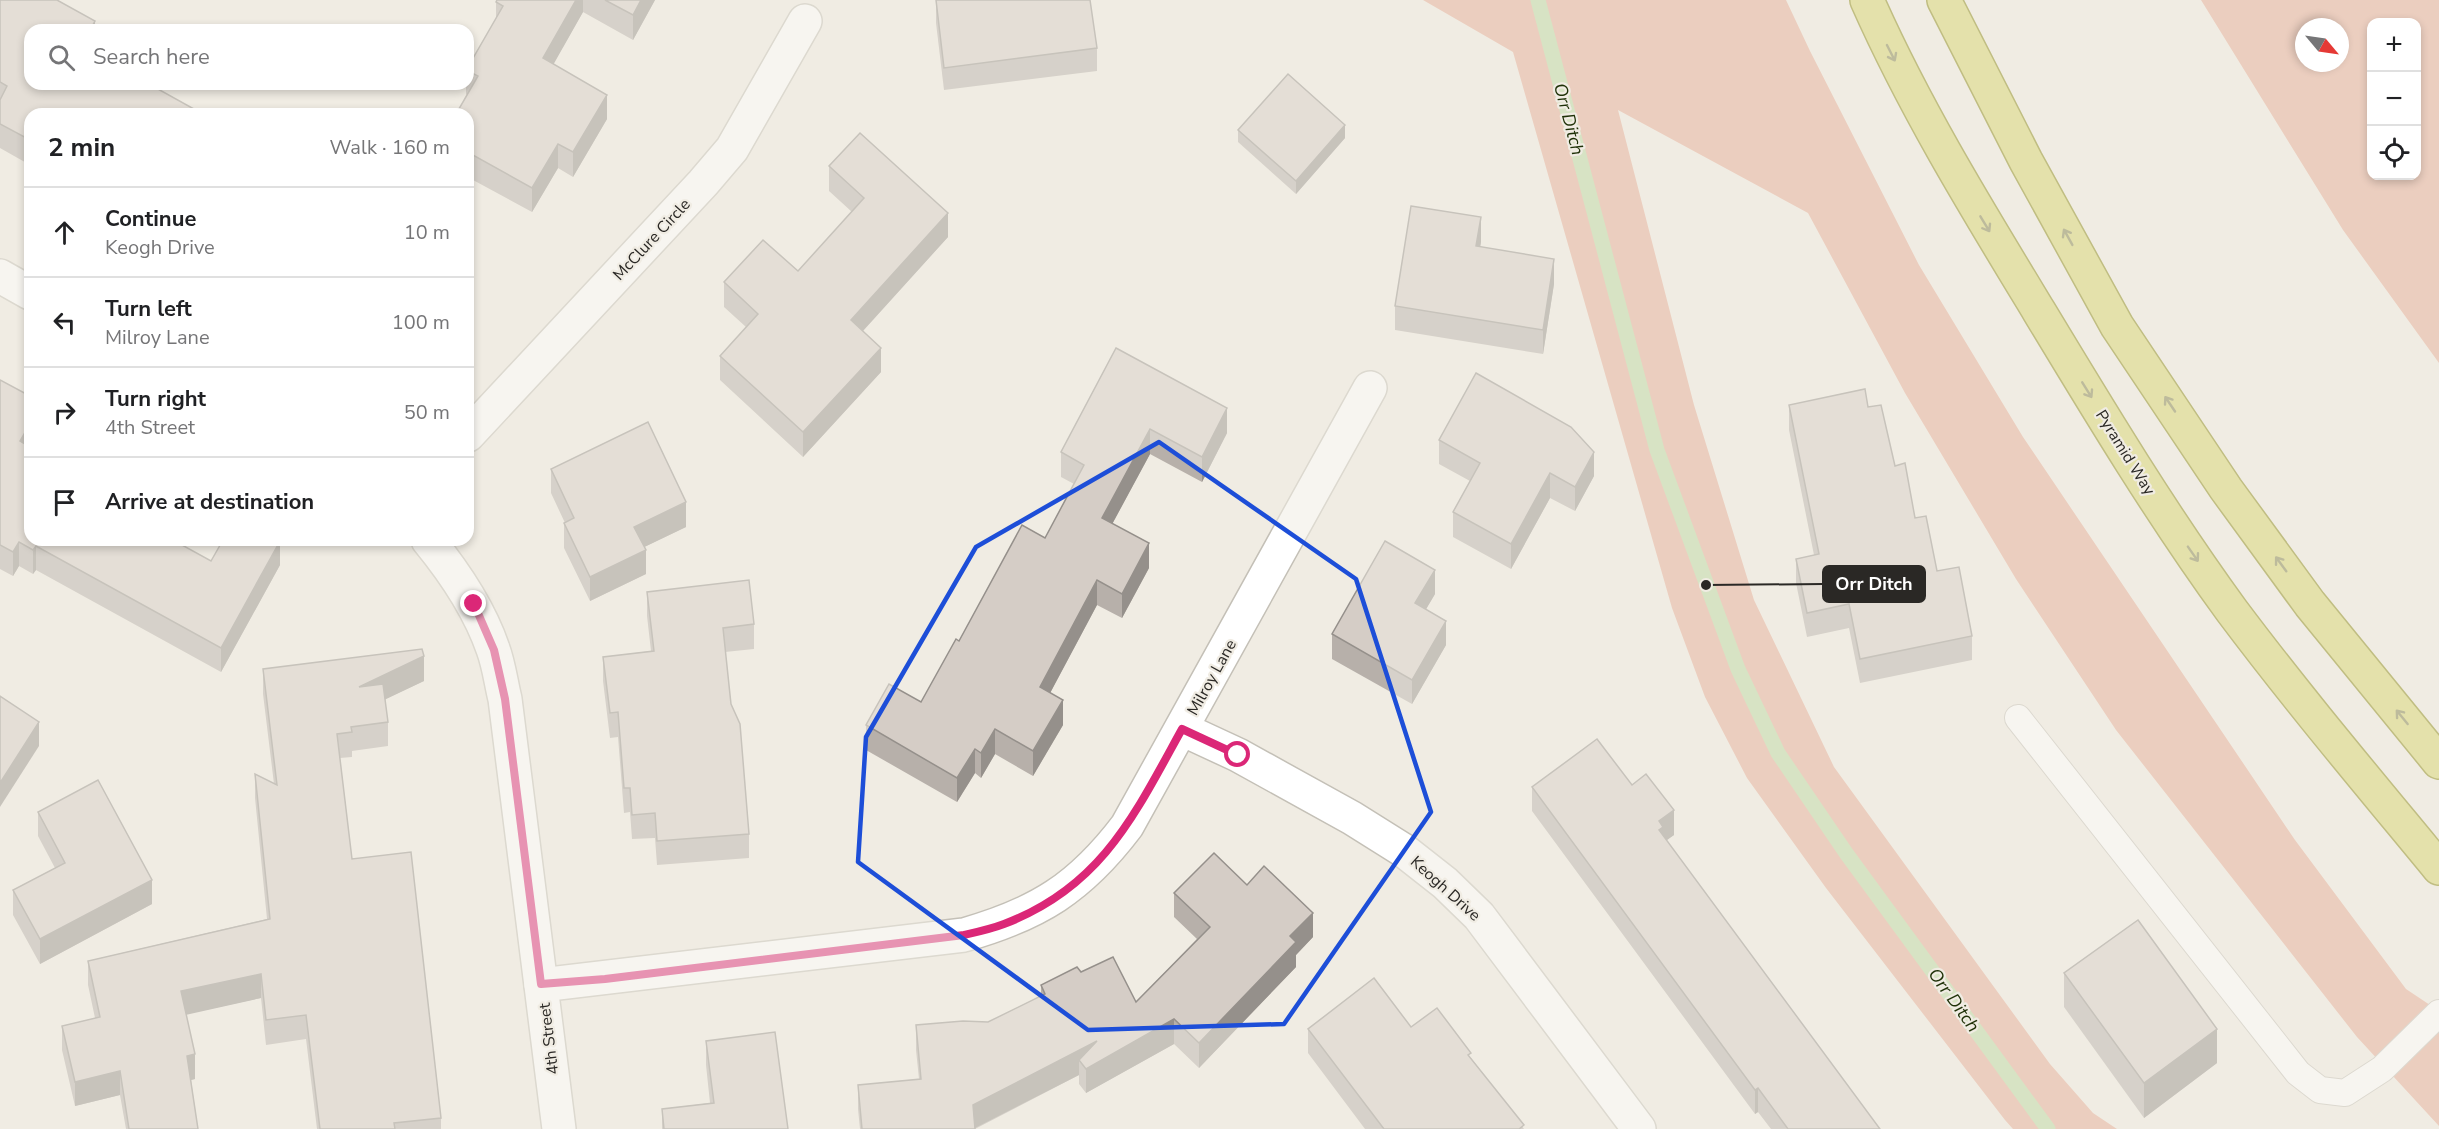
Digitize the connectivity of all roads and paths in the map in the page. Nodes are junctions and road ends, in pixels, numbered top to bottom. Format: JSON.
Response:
{"nodes":[{"id":1,"x":1867,"y":0,"type":"edge"},
{"id":2,"x":1944,"y":0,"type":"edge"},
{"id":3,"x":805,"y":21,"type":"dead end"},
{"id":4,"x":0,"y":276,"type":"edge"},
{"id":5,"x":24,"y":290,"type":"edge"},
{"id":6,"x":1370,"y":388,"type":"dead end"},
{"id":7,"x":474,"y":429,"type":"edge"},
{"id":8,"x":433,"y":546,"type":"edge"},
{"id":9,"x":2018,"y":718,"type":"dead end"},
{"id":10,"x":1182,"y":729,"type":"junction"},
{"id":11,"x":2439,"y":762,"type":"edge"},
{"id":12,"x":2439,"y":868,"type":"edge"},
{"id":13,"x":541,"y":984,"type":"junction"},
{"id":14,"x":2439,"y":1013,"type":"edge"},
{"id":15,"x":558,"y":1129,"type":"edge"},
{"id":16,"x":1639,"y":1129,"type":"edge"}],
"edges":[{"from":1,"to":12,"type":"main road","name":"Pyramid Way","one_way":true},
{"from":11,"to":2,"type":"main road","one_way":true},
{"from":3,"to":7,"type":"street","name":"McClure Circle"},
{"from":4,"to":5,"type":"street"},
{"from":6,"to":10,"type":"street","name":"Milroy Lane"},
{"from":8,"to":13,"type":"street","name":"4th Street"},
{"from":9,"to":14,"type":"lane"},
{"from":10,"to":13,"type":"street","name":"Milroy Lane"},
{"from":10,"to":16,"type":"street","name":"Keogh Drive"},
{"from":13,"to":15,"type":"street","name":"4th Street"}]}
